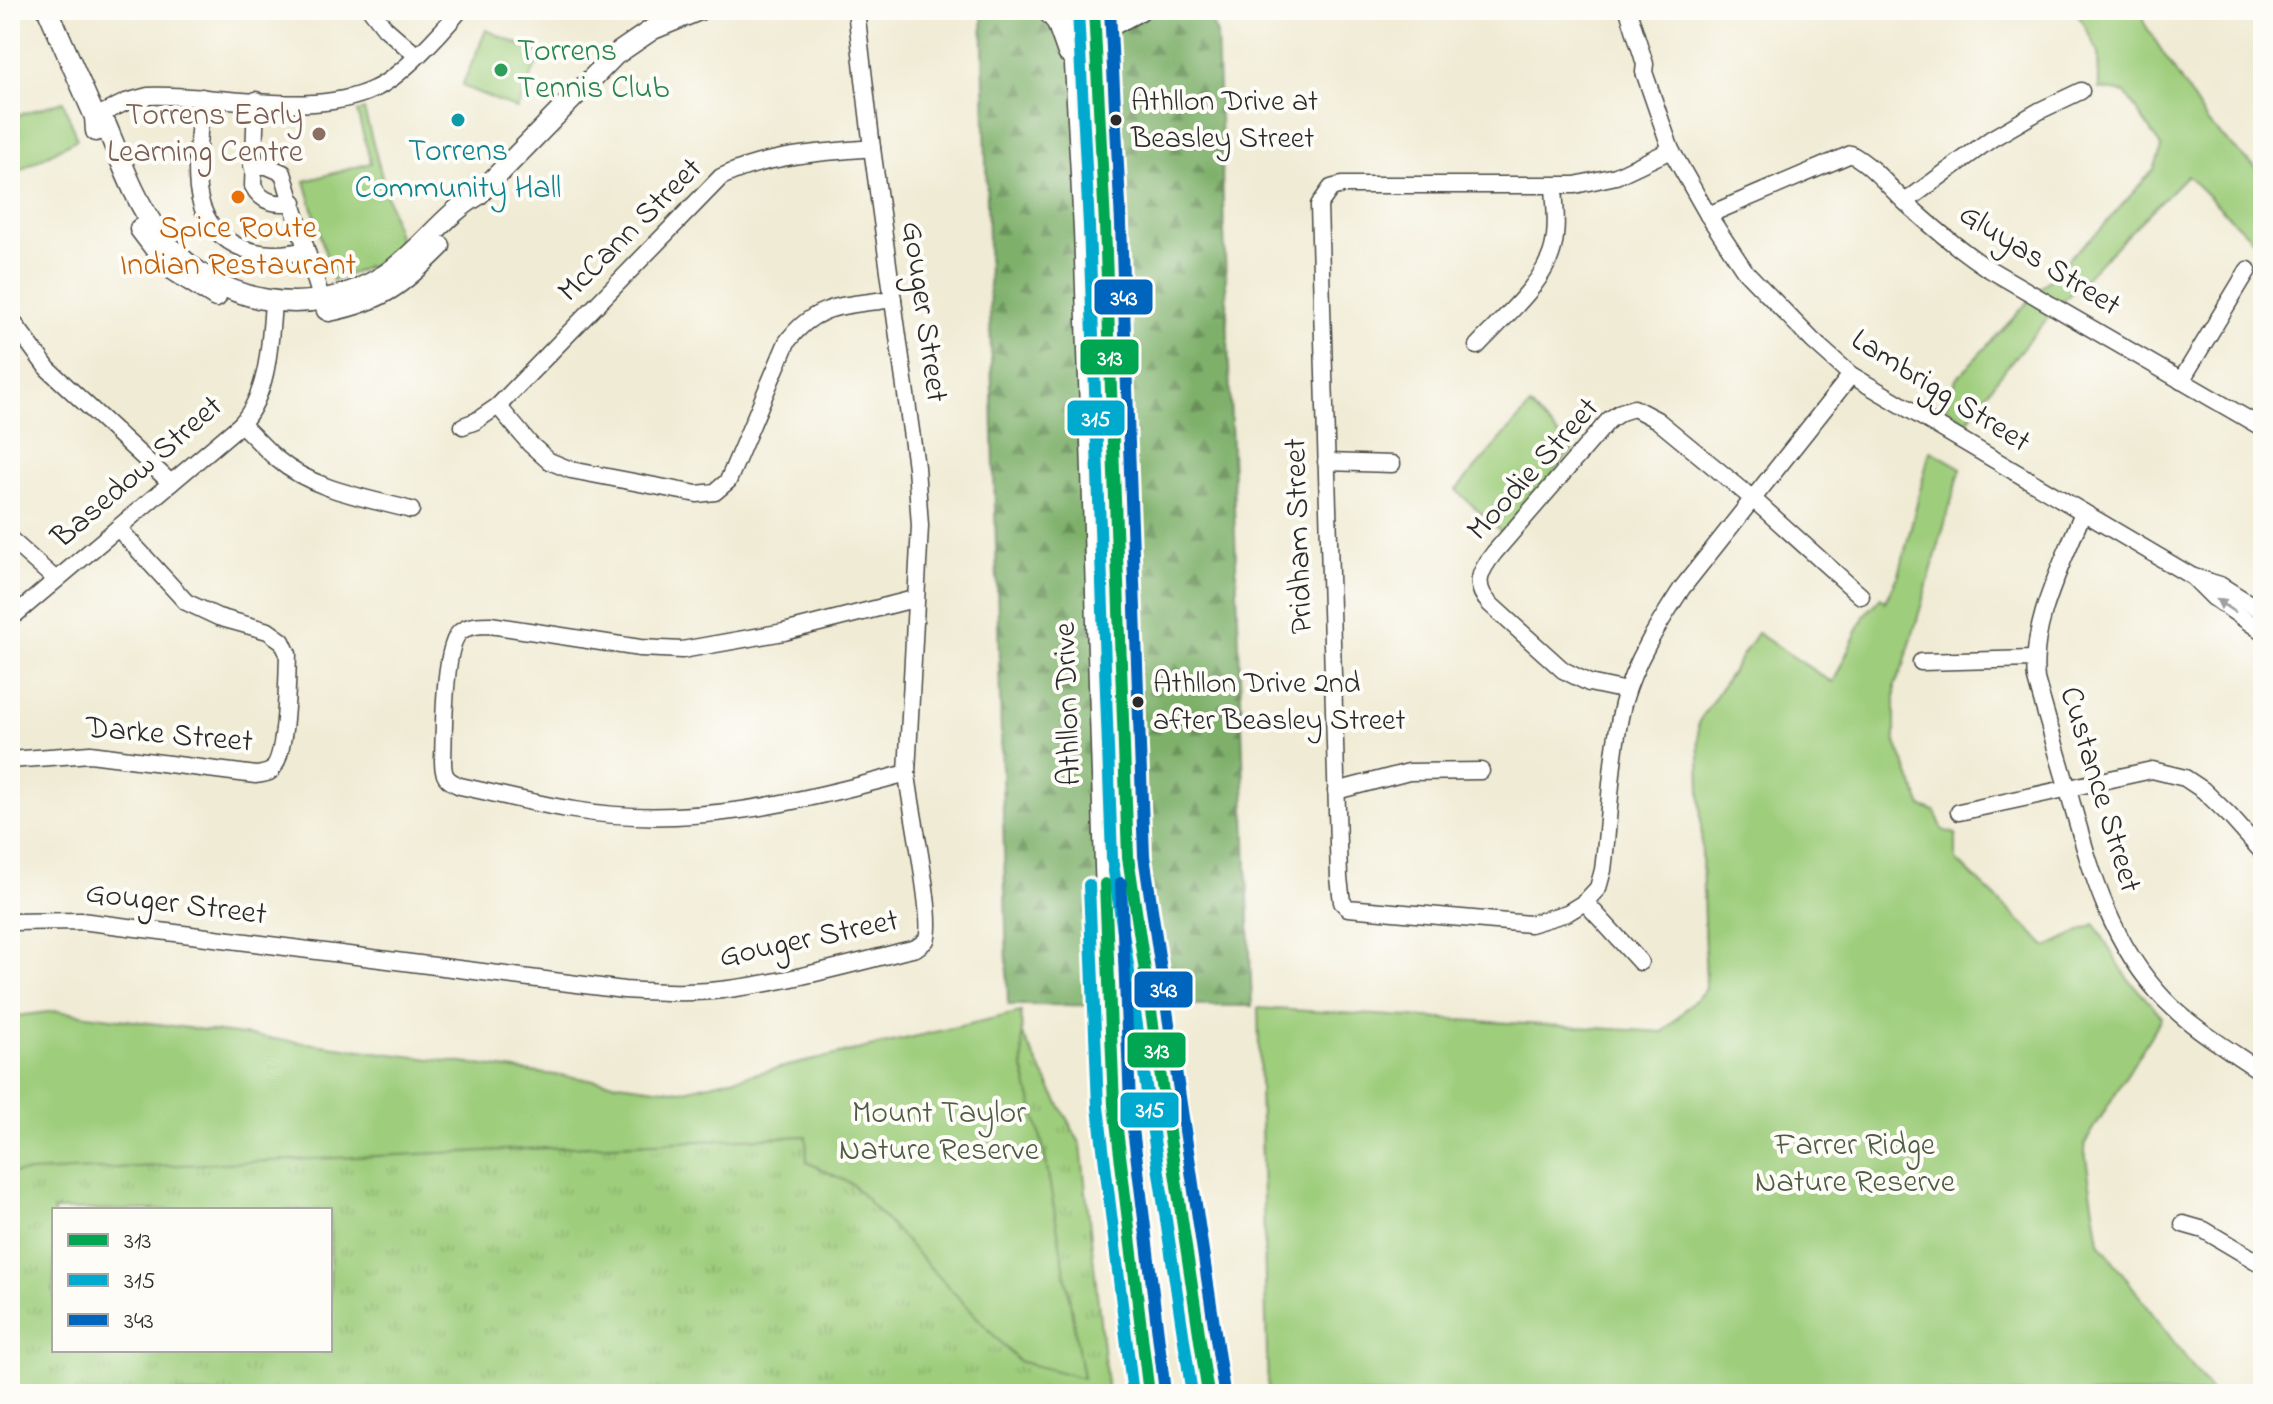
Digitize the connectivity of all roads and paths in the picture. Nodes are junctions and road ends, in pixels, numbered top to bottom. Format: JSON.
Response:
{"nodes":[{"id":1,"x":48,"y":10,"type":"edge"},
{"id":2,"x":371,"y":10,"type":"edge"},
{"id":3,"x":460,"y":10,"type":"edge"},
{"id":4,"x":699,"y":10,"type":"edge"},
{"id":5,"x":856,"y":10,"type":"edge"},
{"id":6,"x":1047,"y":10,"type":"edge"},
{"id":7,"x":1072,"y":10,"type":"edge"},
{"id":8,"x":1094,"y":10,"type":"edge"},
{"id":9,"x":1140,"y":10,"type":"edge"},
{"id":10,"x":1619,"y":10,"type":"edge"},
{"id":11,"x":1628,"y":10,"type":"edge"},
{"id":12,"x":1096,"y":50,"type":"junction"},
{"id":13,"x":416,"y":55,"type":"junction"},
{"id":14,"x":1644,"y":72,"type":"junction"},
{"id":15,"x":1076,"y":76,"type":"junction"},
{"id":16,"x":2081,"y":91,"type":"dead end"},
{"id":17,"x":202,"y":97,"type":"junction"},
{"id":18,"x":256,"y":100,"type":"junction"},
{"id":19,"x":95,"y":117,"type":"junction"},
{"id":20,"x":872,"y":148,"type":"junction"},
{"id":21,"x":1671,"y":150,"type":"junction"},
{"id":22,"x":252,"y":166,"type":"junction"},
{"id":23,"x":1554,"y":186,"type":"junction"},
{"id":24,"x":294,"y":202,"type":"junction"},
{"id":25,"x":1905,"y":202,"type":"junction"},
{"id":26,"x":1708,"y":215,"type":"junction"},
{"id":27,"x":305,"y":250,"type":"junction"},
{"id":28,"x":2248,"y":270,"type":"dead end"},
{"id":29,"x":893,"y":299,"type":"junction"},
{"id":30,"x":323,"y":306,"type":"junction"},
{"id":31,"x":272,"y":308,"type":"junction"},
{"id":32,"x":10,"y":318,"type":"edge"},
{"id":33,"x":1477,"y":346,"type":"dead end"},
{"id":34,"x":1851,"y":375,"type":"junction"},
{"id":35,"x":2181,"y":381,"type":"junction"},
{"id":36,"x":498,"y":406,"type":"junction"},
{"id":37,"x":241,"y":424,"type":"junction"},
{"id":38,"x":463,"y":426,"type":"dead end"},
{"id":39,"x":2263,"y":428,"type":"edge"},
{"id":40,"x":1326,"y":462,"type":"junction"},
{"id":41,"x":1392,"y":464,"type":"dead end"},
{"id":42,"x":171,"y":483,"type":"junction"},
{"id":43,"x":1753,"y":499,"type":"junction"},
{"id":44,"x":411,"y":510,"type":"dead end"},
{"id":45,"x":2083,"y":512,"type":"junction"},
{"id":46,"x":118,"y":528,"type":"junction"},
{"id":47,"x":10,"y":539,"type":"edge"},
{"id":48,"x":2193,"y":577,"type":"junction"},
{"id":49,"x":56,"y":580,"type":"junction"},
{"id":50,"x":1861,"y":596,"type":"dead end"},
{"id":51,"x":914,"y":599,"type":"junction"},
{"id":52,"x":2263,"y":612,"type":"edge"},
{"id":53,"x":10,"y":619,"type":"edge"},
{"id":54,"x":2263,"y":632,"type":"edge"},
{"id":55,"x":2034,"y":659,"type":"junction"},
{"id":56,"x":1921,"y":662,"type":"dead end"},
{"id":57,"x":1627,"y":691,"type":"junction"},
{"id":58,"x":10,"y":760,"type":"edge"},
{"id":59,"x":1481,"y":771,"type":"dead end"},
{"id":60,"x":907,"y":773,"type":"junction"},
{"id":61,"x":2068,"y":789,"type":"junction"},
{"id":62,"x":1336,"y":791,"type":"junction"},
{"id":63,"x":1959,"y":812,"type":"dead end"},
{"id":64,"x":2263,"y":853,"type":"edge"},
{"id":65,"x":1585,"y":902,"type":"junction"},
{"id":66,"x":10,"y":922,"type":"edge"},
{"id":67,"x":1640,"y":962,"type":"dead end"},
{"id":68,"x":2263,"y":1073,"type":"edge"},
{"id":69,"x":2183,"y":1224,"type":"dead end"},
{"id":70,"x":2263,"y":1265,"type":"edge"},
{"id":71,"x":1149,"y":1394,"type":"edge"},
{"id":72,"x":1208,"y":1394,"type":"edge"}],
"edges":[{"from":1,"to":19,"type":"main road"},
{"from":2,"to":13,"type":"street"},
{"from":3,"to":13,"type":"street"},
{"from":4,"to":30,"type":"main road"},
{"from":5,"to":20,"type":"street","name":"Gouger Street"},
{"from":6,"to":15,"type":"main road"},
{"from":7,"to":15,"type":"main road","name":"Athllon Drive"},
{"from":8,"to":12,"type":"main road","name":"Athllon Drive"},
{"from":9,"to":12,"type":"main road"},
{"from":10,"to":14,"type":"street","name":"Lambrigg Street"},
{"from":11,"to":14,"type":"street","name":"Lambrigg Street"},
{"from":12,"to":72,"type":"main road","name":"Athllon Drive"},
{"from":13,"to":18,"type":"street"},
{"from":14,"to":21,"type":"street","name":"Lambrigg Street"},
{"from":15,"to":71,"type":"main road","name":"Athllon Drive"},
{"from":16,"to":25,"type":"street"},
{"from":17,"to":18,"type":"street"},
{"from":17,"to":19,"type":"street"},
{"from":17,"to":27,"type":"street"},
{"from":18,"to":22,"type":"street"},
{"from":19,"to":31,"type":"main road"},
{"from":20,"to":29,"type":"street","name":"Gouger Street"},
{"from":20,"to":36,"type":"street","name":"McCann Street"},
{"from":21,"to":23,"type":"street","name":"Pridham Street"},
{"from":21,"to":26,"type":"street","name":"Lambrigg Street"},
{"from":22,"to":24,"type":"street"},
{"from":22,"to":24,"type":"street"},
{"from":23,"to":33,"type":"street"},
{"from":23,"to":40,"type":"street","name":"Pridham Street"},
{"from":24,"to":27,"type":"street"},
{"from":25,"to":26,"type":"street","name":"Gluyas Street"},
{"from":25,"to":35,"type":"street","name":"Gluyas Street"},
{"from":26,"to":34,"type":"street","name":"Lambrigg Street"},
{"from":27,"to":30,"type":"street"},
{"from":28,"to":35,"type":"street"},
{"from":29,"to":36,"type":"street"},
{"from":29,"to":51,"type":"street","name":"Gouger Street"},
{"from":30,"to":31,"type":"main road"},
{"from":31,"to":37,"type":"street","name":"Basedow Street"},
{"from":32,"to":42,"type":"street"},
{"from":34,"to":43,"type":"street"},
{"from":34,"to":45,"type":"street","name":"Lambrigg Street"},
{"from":35,"to":39,"type":"street","name":"Gluyas Street"},
{"from":36,"to":38,"type":"street","name":"McCann Street"},
{"from":37,"to":42,"type":"street","name":"Basedow Street"},
{"from":37,"to":44,"type":"street"},
{"from":40,"to":41,"type":"street"},
{"from":40,"to":62,"type":"street","name":"Pridham Street"},
{"from":42,"to":46,"type":"street","name":"Basedow Street"},
{"from":43,"to":50,"type":"street","name":"Moodie Street"},
{"from":43,"to":57,"type":"street"},
{"from":43,"to":57,"type":"street","name":"Moodie Street"},
{"from":45,"to":48,"type":"street","name":"Lambrigg Street"},
{"from":45,"to":55,"type":"street","name":"Custance Street"},
{"from":46,"to":49,"type":"street","name":"Basedow Street"},
{"from":46,"to":58,"type":"street","name":"Darke Street"},
{"from":47,"to":49,"type":"street"},
{"from":48,"to":52,"type":"street","name":"Lambrigg Street"},
{"from":54,"to":48,"type":"street","name":"Lambrigg Street","one_way":true},
{"from":49,"to":53,"type":"street","name":"Basedow Street"},
{"from":51,"to":60,"type":"street","name":"Gouger Street"},
{"from":51,"to":60,"type":"street"},
{"from":55,"to":56,"type":"street"},
{"from":55,"to":61,"type":"street","name":"Custance Street"},
{"from":57,"to":65,"type":"street"},
{"from":59,"to":62,"type":"street"},
{"from":60,"to":66,"type":"street","name":"Gouger Street"},
{"from":61,"to":63,"type":"street"},
{"from":61,"to":64,"type":"street"},
{"from":61,"to":68,"type":"street","name":"Custance Street"},
{"from":62,"to":65,"type":"street","name":"Pridham Street"},
{"from":65,"to":67,"type":"street"},
{"from":69,"to":70,"type":"street"}]}
